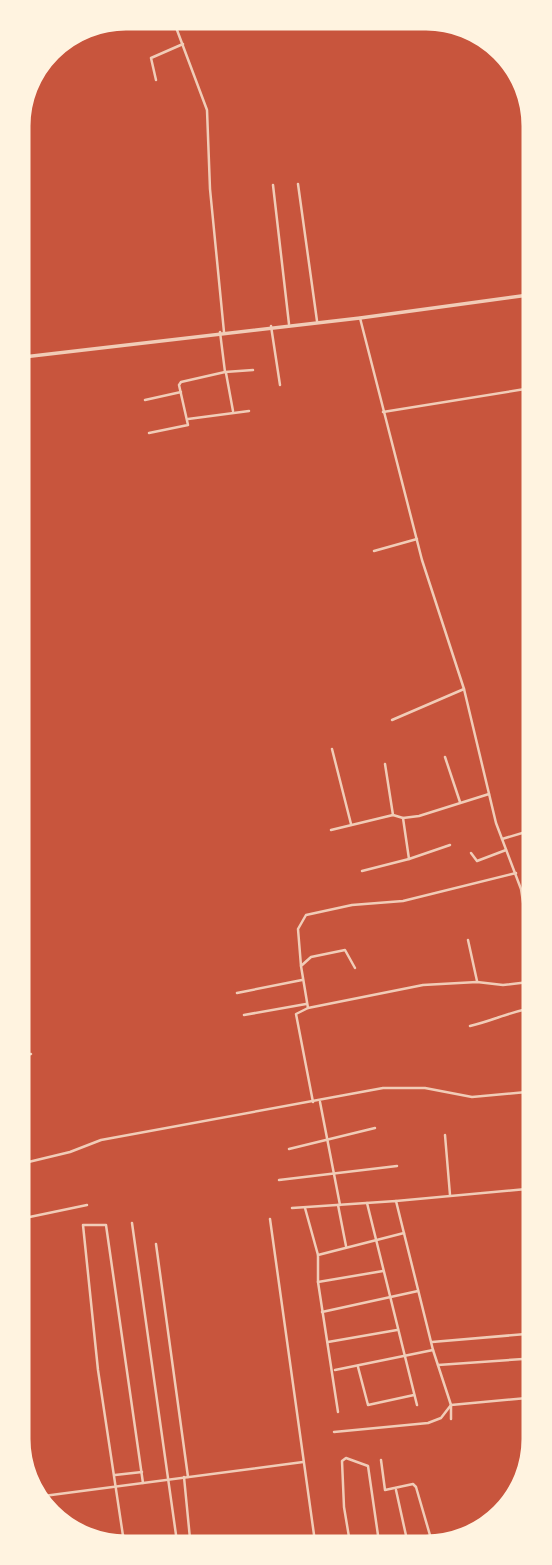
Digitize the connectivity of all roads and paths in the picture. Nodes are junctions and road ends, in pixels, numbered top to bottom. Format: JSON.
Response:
{"nodes":[{"id":1,"x":176,"y":26,"type":"edge"},
{"id":2,"x":183,"y":44,"type":"junction"},
{"id":3,"x":156,"y":80,"type":"dead end"},
{"id":4,"x":298,"y":184,"type":"dead end"},
{"id":5,"x":273,"y":185,"type":"dead end"},
{"id":6,"x":526,"y":295,"type":"edge"},
{"id":7,"x":360,"y":318,"type":"junction"},
{"id":8,"x":317,"y":321,"type":"junction"},
{"id":9,"x":289,"y":324,"type":"junction"},
{"id":10,"x":271,"y":326,"type":"junction"},
{"id":11,"x":222,"y":332,"type":"junction"},
{"id":12,"x":26,"y":357,"type":"edge"},
{"id":13,"x":253,"y":370,"type":"dead end"},
{"id":14,"x":225,"y":373,"type":"junction"},
{"id":15,"x":280,"y":385,"type":"dead end"},
{"id":16,"x":526,"y":389,"type":"edge"},
{"id":17,"x":181,"y":392,"type":"junction"},
{"id":18,"x":145,"y":400,"type":"dead end"},
{"id":19,"x":249,"y":411,"type":"dead end"},
{"id":20,"x":233,"y":412,"type":"junction"},
{"id":21,"x":383,"y":412,"type":"junction"},
{"id":22,"x":188,"y":419,"type":"junction"},
{"id":23,"x":149,"y":433,"type":"dead end"},
{"id":24,"x":417,"y":539,"type":"junction"},
{"id":25,"x":374,"y":551,"type":"dead end"},
{"id":26,"x":464,"y":689,"type":"junction"},
{"id":27,"x":393,"y":720,"type":"dead end"},
{"id":28,"x":332,"y":749,"type":"dead end"},
{"id":29,"x":445,"y":757,"type":"dead end"},
{"id":30,"x":385,"y":764,"type":"dead end"},
{"id":31,"x":489,"y":794,"type":"junction"},
{"id":32,"x":460,"y":802,"type":"junction"},
{"id":33,"x":394,"y":815,"type":"junction"},
{"id":34,"x":403,"y":818,"type":"junction"},
{"id":35,"x":352,"y":824,"type":"junction"},
{"id":36,"x":331,"y":830,"type":"dead end"},
{"id":37,"x":526,"y":832,"type":"edge"},
{"id":38,"x":502,"y":839,"type":"junction"},
{"id":39,"x":450,"y":845,"type":"dead end"},
{"id":40,"x":506,"y":850,"type":"junction"},
{"id":41,"x":471,"y":853,"type":"dead end"},
{"id":42,"x":409,"y":859,"type":"junction"},
{"id":43,"x":362,"y":871,"type":"dead end"},
{"id":44,"x":516,"y":873,"type":"junction"},
{"id":45,"x":526,"y":912,"type":"edge"},
{"id":46,"x":468,"y":940,"type":"dead end"},
{"id":47,"x":301,"y":967,"type":"junction"},
{"id":48,"x":355,"y":968,"type":"dead end"},
{"id":49,"x":302,"y":980,"type":"junction"},
{"id":50,"x":477,"y":982,"type":"junction"},
{"id":51,"x":526,"y":982,"type":"edge"},
{"id":52,"x":237,"y":993,"type":"dead end"},
{"id":53,"x":307,"y":1006,"type":"junction"},
{"id":54,"x":526,"y":1009,"type":"edge"},
{"id":55,"x":244,"y":1015,"type":"dead end"},
{"id":56,"x":470,"y":1026,"type":"dead end"},
{"id":57,"x":31,"y":1054,"type":"dead end"},
{"id":58,"x":26,"y":1055,"type":"edge"},
{"id":59,"x":526,"y":1092,"type":"edge"},
{"id":60,"x":320,"y":1100,"type":"junction"},
{"id":61,"x":313,"y":1102,"type":"junction"},
{"id":62,"x":375,"y":1128,"type":"dead end"},
{"id":63,"x":446,"y":1135,"type":"dead end"},
{"id":64,"x":328,"y":1139,"type":"junction"},
{"id":65,"x":289,"y":1149,"type":"dead end"},
{"id":66,"x":26,"y":1163,"type":"edge"},
{"id":67,"x":397,"y":1166,"type":"dead end"},
{"id":68,"x":335,"y":1174,"type":"junction"},
{"id":69,"x":279,"y":1180,"type":"dead end"},
{"id":70,"x":526,"y":1189,"type":"edge"},
{"id":71,"x":450,"y":1195,"type":"junction"},
{"id":72,"x":396,"y":1201,"type":"junction"},
{"id":73,"x":367,"y":1203,"type":"junction"},
{"id":74,"x":87,"y":1205,"type":"dead end"},
{"id":75,"x":339,"y":1205,"type":"junction"},
{"id":76,"x":305,"y":1207,"type":"junction"},
{"id":77,"x":292,"y":1208,"type":"dead end"},
{"id":78,"x":26,"y":1218,"type":"edge"},
{"id":79,"x":270,"y":1219,"type":"dead end"},
{"id":80,"x":132,"y":1223,"type":"dead end"},
{"id":81,"x":404,"y":1233,"type":"junction"},
{"id":82,"x":376,"y":1241,"type":"junction"},
{"id":83,"x":156,"y":1244,"type":"dead end"},
{"id":84,"x":346,"y":1246,"type":"junction"},
{"id":85,"x":318,"y":1255,"type":"junction"},
{"id":86,"x":383,"y":1271,"type":"junction"},
{"id":87,"x":318,"y":1282,"type":"junction"},
{"id":88,"x":419,"y":1291,"type":"junction"},
{"id":89,"x":390,"y":1300,"type":"junction"},
{"id":90,"x":322,"y":1312,"type":"junction"},
{"id":91,"x":398,"y":1330,"type":"junction"},
{"id":92,"x":526,"y":1334,"type":"edge"},
{"id":93,"x":328,"y":1342,"type":"junction"},
{"id":94,"x":432,"y":1342,"type":"junction"},
{"id":95,"x":433,"y":1350,"type":"junction"},
{"id":96,"x":405,"y":1357,"type":"junction"},
{"id":97,"x":526,"y":1359,"type":"edge"},
{"id":98,"x":438,"y":1365,"type":"junction"},
{"id":99,"x":358,"y":1366,"type":"junction"},
{"id":100,"x":333,"y":1371,"type":"junction"},
{"id":101,"x":414,"y":1395,"type":"junction"},
{"id":102,"x":526,"y":1398,"type":"edge"},
{"id":103,"x":417,"y":1405,"type":"dead end"},
{"id":104,"x":451,"y":1405,"type":"junction"},
{"id":105,"x":338,"y":1412,"type":"dead end"},
{"id":106,"x":451,"y":1419,"type":"dead end"},
{"id":107,"x":334,"y":1432,"type":"dead end"},
{"id":108,"x":382,"y":1460,"type":"dead end"},
{"id":109,"x":305,"y":1461,"type":"junction"},
{"id":110,"x":142,"y":1472,"type":"junction"},
{"id":111,"x":115,"y":1475,"type":"junction"},
{"id":112,"x":186,"y":1477,"type":"junction"},
{"id":113,"x":167,"y":1480,"type":"junction"},
{"id":114,"x":144,"y":1483,"type":"junction"},
{"id":115,"x":116,"y":1487,"type":"junction"},
{"id":116,"x":396,"y":1490,"type":"junction"},
{"id":117,"x":45,"y":1496,"type":"edge"},
{"id":118,"x":431,"y":1538,"type":"edge"},
{"id":119,"x":124,"y":1539,"type":"edge"},
{"id":120,"x":176,"y":1539,"type":"edge"},
{"id":121,"x":190,"y":1539,"type":"edge"},
{"id":122,"x":315,"y":1539,"type":"edge"},
{"id":123,"x":350,"y":1539,"type":"edge"},
{"id":124,"x":379,"y":1539,"type":"edge"},
{"id":125,"x":407,"y":1539,"type":"edge"}],
"edges":[{"from":1,"to":2,"type":"street"},
{"from":2,"to":3,"type":"street"},
{"from":2,"to":11,"type":"street"},
{"from":4,"to":8,"type":"street"},
{"from":5,"to":9,"type":"street"},
{"from":6,"to":7,"type":"street"},
{"from":7,"to":8,"type":"street"},
{"from":7,"to":21,"type":"street"},
{"from":8,"to":9,"type":"street"},
{"from":9,"to":10,"type":"street"},
{"from":10,"to":11,"type":"street"},
{"from":10,"to":15,"type":"street"},
{"from":11,"to":12,"type":"street"},
{"from":11,"to":14,"type":"street"},
{"from":13,"to":14,"type":"street"},
{"from":14,"to":17,"type":"street"},
{"from":14,"to":20,"type":"street"},
{"from":16,"to":21,"type":"street"},
{"from":17,"to":18,"type":"street"},
{"from":17,"to":22,"type":"street"},
{"from":19,"to":20,"type":"street"},
{"from":20,"to":22,"type":"street"},
{"from":21,"to":24,"type":"street"},
{"from":22,"to":23,"type":"street"},
{"from":24,"to":25,"type":"street"},
{"from":24,"to":26,"type":"street"},
{"from":26,"to":27,"type":"street"},
{"from":26,"to":31,"type":"street"},
{"from":28,"to":35,"type":"street"},
{"from":29,"to":32,"type":"street"},
{"from":30,"to":33,"type":"street"},
{"from":31,"to":32,"type":"street"},
{"from":31,"to":38,"type":"street"},
{"from":32,"to":34,"type":"street"},
{"from":33,"to":34,"type":"street"},
{"from":33,"to":35,"type":"street"},
{"from":34,"to":42,"type":"street"},
{"from":35,"to":36,"type":"street"},
{"from":37,"to":38,"type":"street"},
{"from":38,"to":40,"type":"street"},
{"from":39,"to":42,"type":"street"},
{"from":40,"to":41,"type":"street"},
{"from":40,"to":44,"type":"street"},
{"from":42,"to":43,"type":"street"},
{"from":44,"to":45,"type":"street"},
{"from":44,"to":47,"type":"street"},
{"from":46,"to":50,"type":"street"},
{"from":47,"to":48,"type":"street"},
{"from":47,"to":49,"type":"street"},
{"from":49,"to":52,"type":"street"},
{"from":49,"to":53,"type":"street"},
{"from":50,"to":51,"type":"street"},
{"from":50,"to":53,"type":"street"},
{"from":53,"to":55,"type":"street"},
{"from":53,"to":61,"type":"street"},
{"from":54,"to":56,"type":"street"},
{"from":57,"to":58,"type":"street"},
{"from":59,"to":60,"type":"street"},
{"from":60,"to":61,"type":"street"},
{"from":60,"to":64,"type":"street"},
{"from":61,"to":66,"type":"street"},
{"from":62,"to":64,"type":"street"},
{"from":63,"to":71,"type":"street"},
{"from":64,"to":65,"type":"street"},
{"from":64,"to":68,"type":"street"},
{"from":67,"to":68,"type":"street"},
{"from":68,"to":69,"type":"street"},
{"from":68,"to":75,"type":"street"},
{"from":70,"to":71,"type":"street"},
{"from":71,"to":72,"type":"street"},
{"from":72,"to":73,"type":"street"},
{"from":72,"to":81,"type":"street"},
{"from":73,"to":75,"type":"street"},
{"from":73,"to":82,"type":"street"},
{"from":74,"to":78,"type":"street"},
{"from":75,"to":76,"type":"street"},
{"from":75,"to":84,"type":"street"},
{"from":76,"to":77,"type":"street"},
{"from":76,"to":85,"type":"street"},
{"from":79,"to":109,"type":"street"},
{"from":80,"to":113,"type":"street"},
{"from":81,"to":82,"type":"street"},
{"from":81,"to":88,"type":"street"},
{"from":82,"to":84,"type":"street"},
{"from":82,"to":86,"type":"street"},
{"from":83,"to":112,"type":"street"},
{"from":84,"to":85,"type":"street"},
{"from":85,"to":87,"type":"street"},
{"from":86,"to":87,"type":"street"},
{"from":86,"to":89,"type":"street"},
{"from":87,"to":90,"type":"street"},
{"from":88,"to":89,"type":"street"},
{"from":88,"to":94,"type":"street"},
{"from":89,"to":90,"type":"street"},
{"from":89,"to":91,"type":"street"},
{"from":90,"to":93,"type":"street"},
{"from":91,"to":93,"type":"street"},
{"from":91,"to":96,"type":"street"},
{"from":92,"to":94,"type":"street"},
{"from":93,"to":100,"type":"street"},
{"from":94,"to":95,"type":"street"},
{"from":95,"to":96,"type":"street"},
{"from":95,"to":98,"type":"street"},
{"from":96,"to":99,"type":"street"},
{"from":96,"to":101,"type":"street"},
{"from":97,"to":98,"type":"street"},
{"from":98,"to":104,"type":"street"},
{"from":99,"to":100,"type":"street"},
{"from":99,"to":101,"type":"street"},
{"from":100,"to":105,"type":"street"},
{"from":101,"to":103,"type":"street"},
{"from":102,"to":104,"type":"street"},
{"from":104,"to":106,"type":"street"},
{"from":104,"to":107,"type":"street"},
{"from":108,"to":116,"type":"street"},
{"from":109,"to":112,"type":"street"},
{"from":109,"to":122,"type":"street"},
{"from":110,"to":111,"type":"street"},
{"from":110,"to":111,"type":"street"},
{"from":110,"to":114,"type":"street"},
{"from":111,"to":115,"type":"street"},
{"from":112,"to":113,"type":"street"},
{"from":112,"to":121,"type":"street"},
{"from":113,"to":114,"type":"street"},
{"from":113,"to":120,"type":"street"},
{"from":114,"to":115,"type":"street"},
{"from":115,"to":117,"type":"street"},
{"from":115,"to":119,"type":"street"},
{"from":116,"to":118,"type":"street"},
{"from":116,"to":125,"type":"street"},
{"from":123,"to":124,"type":"street"}]}
